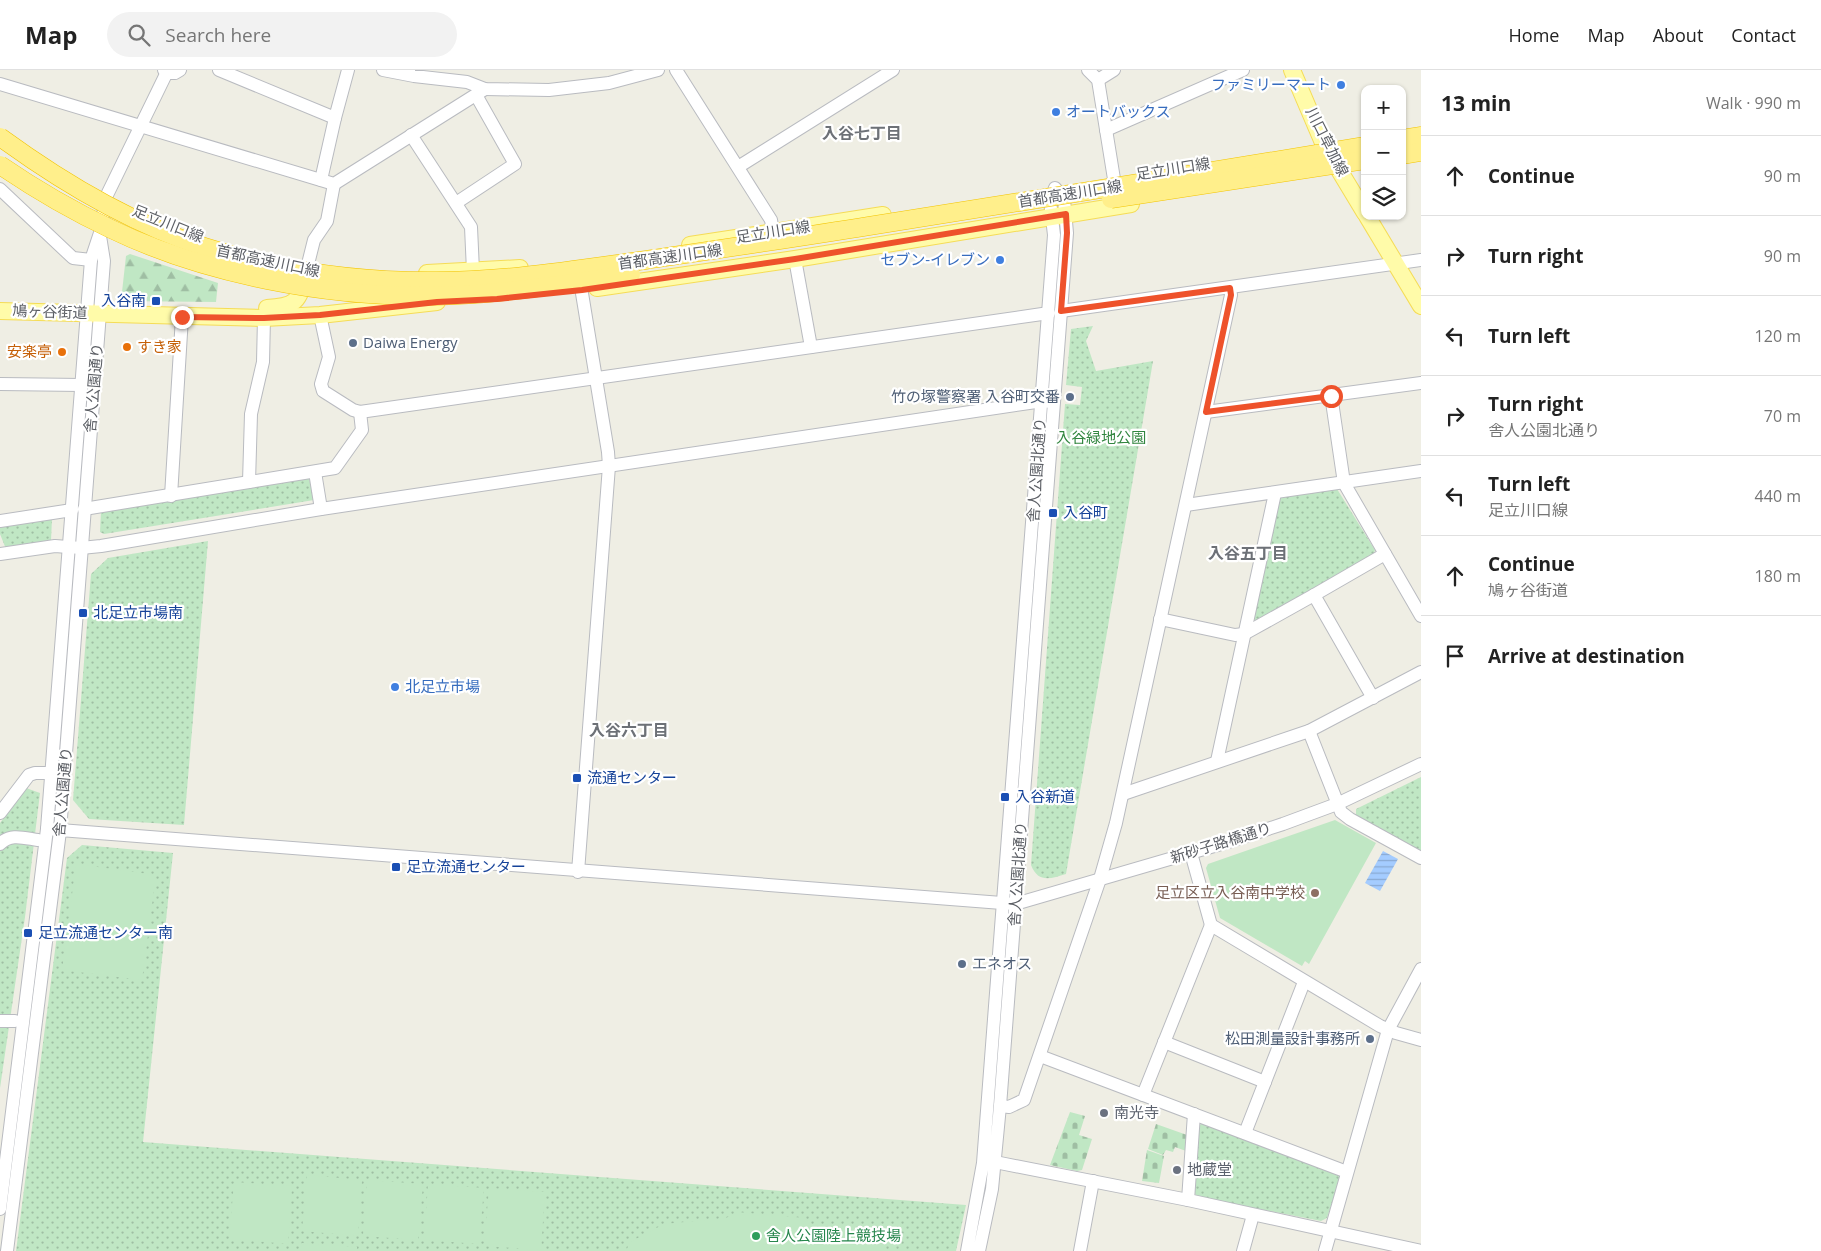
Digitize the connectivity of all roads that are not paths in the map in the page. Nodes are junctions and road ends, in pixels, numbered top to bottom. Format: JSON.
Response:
{"nodes":[{"id":1,"x":180,"y":70,"type":"edge"},
{"id":2,"x":219,"y":70,"type":"edge"},
{"id":3,"x":348,"y":70,"type":"edge"},
{"id":4,"x":382,"y":70,"type":"edge"},
{"id":5,"x":658,"y":70,"type":"edge"},
{"id":6,"x":676,"y":70,"type":"edge"},
{"id":7,"x":893,"y":70,"type":"edge"},
{"id":8,"x":1088,"y":70,"type":"edge"},
{"id":9,"x":1114,"y":70,"type":"edge"},
{"id":10,"x":1243,"y":70,"type":"edge"},
{"id":11,"x":1292,"y":70,"type":"edge"},
{"id":12,"x":166,"y":71,"type":"edge"},
{"id":13,"x":1098,"y":80,"type":"junction"},
{"id":14,"x":0,"y":84,"type":"edge"},
{"id":15,"x":480,"y":92,"type":"junction"},
{"id":16,"x":335,"y":118,"type":"junction"},
{"id":17,"x":140,"y":127,"type":"junction"},
{"id":18,"x":0,"y":128,"type":"edge"},
{"id":19,"x":1421,"y":129,"type":"edge"},
{"id":20,"x":1106,"y":130,"type":"junction"},
{"id":21,"x":1406,"y":131,"type":"edge"},
{"id":22,"x":411,"y":135,"type":"junction"},
{"id":23,"x":1421,"y":136,"type":"edge"},
{"id":24,"x":0,"y":137,"type":"edge"},
{"id":25,"x":1406,"y":138,"type":"edge"},
{"id":26,"x":1361,"y":139,"type":"edge"},
{"id":27,"x":1324,"y":145,"type":"junction"},
{"id":28,"x":1361,"y":147,"type":"edge"},
{"id":29,"x":1421,"y":152,"type":"edge"},
{"id":30,"x":1406,"y":154,"type":"edge"},
{"id":31,"x":1421,"y":158,"type":"edge"},
{"id":32,"x":1406,"y":160,"type":"edge"},
{"id":33,"x":1361,"y":161,"type":"edge"},
{"id":34,"x":0,"y":165,"type":"edge"},
{"id":35,"x":738,"y":167,"type":"junction"},
{"id":36,"x":1361,"y":167,"type":"edge"},
{"id":37,"x":1340,"y":170,"type":"junction"},
{"id":38,"x":0,"y":174,"type":"edge"},
{"id":39,"x":1114,"y":179,"type":"junction"},
{"id":40,"x":321,"y":180,"type":"junction"},
{"id":41,"x":334,"y":184,"type":"junction"},
{"id":42,"x":1055,"y":188,"type":"junction"},
{"id":43,"x":0,"y":189,"type":"edge"},
{"id":44,"x":106,"y":197,"type":"junction"},
{"id":45,"x":456,"y":203,"type":"junction"},
{"id":46,"x":1361,"y":206,"type":"edge"},
{"id":47,"x":1059,"y":216,"type":"junction"},
{"id":48,"x":1369,"y":220,"type":"edge"},
{"id":49,"x":773,"y":232,"type":"junction"},
{"id":50,"x":100,"y":233,"type":"junction"},
{"id":51,"x":795,"y":259,"type":"junction"},
{"id":52,"x":91,"y":260,"type":"junction"},
{"id":53,"x":1421,"y":260,"type":"edge"},
{"id":54,"x":578,"y":262,"type":"junction"},
{"id":55,"x":308,"y":264,"type":"junction"},
{"id":56,"x":1395,"y":264,"type":"junction"},
{"id":57,"x":473,"y":271,"type":"junction"},
{"id":58,"x":1230,"y":288,"type":"junction"},
{"id":59,"x":582,"y":290,"type":"junction"},
{"id":60,"x":301,"y":293,"type":"junction"},
{"id":61,"x":437,"y":302,"type":"junction"},
{"id":62,"x":1421,"y":306,"type":"edge"},
{"id":63,"x":0,"y":311,"type":"edge"},
{"id":64,"x":1055,"y":312,"type":"junction"},
{"id":65,"x":94,"y":313,"type":"junction"},
{"id":66,"x":320,"y":315,"type":"junction"},
{"id":67,"x":182,"y":317,"type":"junction"},
{"id":68,"x":264,"y":318,"type":"junction"},
{"id":69,"x":811,"y":347,"type":"junction"},
{"id":70,"x":596,"y":378,"type":"junction"},
{"id":71,"x":1421,"y":383,"type":"edge"},
{"id":72,"x":0,"y":384,"type":"edge"},
{"id":73,"x":82,"y":385,"type":"junction"},
{"id":74,"x":1331,"y":396,"type":"junction"},
{"id":75,"x":1048,"y":402,"type":"junction"},
{"id":76,"x":360,"y":412,"type":"junction"},
{"id":77,"x":1206,"y":412,"type":"junction"},
{"id":78,"x":609,"y":466,"type":"junction"},
{"id":79,"x":1421,"y":471,"type":"edge"},
{"id":80,"x":315,"y":472,"type":"junction"},
{"id":81,"x":249,"y":482,"type":"junction"},
{"id":82,"x":1344,"y":483,"type":"junction"},
{"id":83,"x":1275,"y":493,"type":"junction"},
{"id":84,"x":171,"y":496,"type":"junction"},
{"id":85,"x":1186,"y":505,"type":"junction"},
{"id":86,"x":78,"y":509,"type":"junction"},
{"id":87,"x":321,"y":509,"type":"junction"},
{"id":88,"x":0,"y":521,"type":"edge"},
{"id":89,"x":75,"y":547,"type":"junction"},
{"id":90,"x":0,"y":554,"type":"edge"},
{"id":91,"x":1385,"y":554,"type":"junction"},
{"id":92,"x":1314,"y":595,"type":"junction"},
{"id":93,"x":1421,"y":616,"type":"edge"},
{"id":94,"x":1160,"y":619,"type":"junction"},
{"id":95,"x":1244,"y":634,"type":"junction"},
{"id":96,"x":1421,"y":672,"type":"edge"},
{"id":97,"x":1373,"y":698,"type":"junction"},
{"id":98,"x":1309,"y":731,"type":"junction"},
{"id":99,"x":1217,"y":761,"type":"junction"},
{"id":100,"x":1421,"y":764,"type":"edge"},
{"id":101,"x":52,"y":773,"type":"junction"},
{"id":102,"x":1123,"y":794,"type":"junction"},
{"id":103,"x":1337,"y":804,"type":"junction"},
{"id":104,"x":0,"y":813,"type":"edge"},
{"id":105,"x":53,"y":830,"type":"junction"},
{"id":106,"x":38,"y":840,"type":"dead end"},
{"id":107,"x":0,"y":844,"type":"edge"},
{"id":108,"x":1190,"y":853,"type":"junction"},
{"id":109,"x":1421,"y":858,"type":"edge"},
{"id":110,"x":578,"y":872,"type":"junction"},
{"id":111,"x":1100,"y":879,"type":"junction"},
{"id":112,"x":1010,"y":904,"type":"junction"},
{"id":113,"x":1211,"y":924,"type":"junction"},
{"id":114,"x":1421,"y":969,"type":"edge"},
{"id":115,"x":1304,"y":982,"type":"junction"},
{"id":116,"x":0,"y":1021,"type":"edge"},
{"id":117,"x":15,"y":1022,"type":"dead end"},
{"id":118,"x":1388,"y":1030,"type":"junction"},
{"id":119,"x":1421,"y":1040,"type":"edge"},
{"id":120,"x":1164,"y":1042,"type":"junction"},
{"id":121,"x":1040,"y":1056,"type":"junction"},
{"id":122,"x":1265,"y":1082,"type":"junction"},
{"id":123,"x":1143,"y":1095,"type":"junction"},
{"id":124,"x":1000,"y":1106,"type":"junction"},
{"id":125,"x":1194,"y":1114,"type":"junction"},
{"id":126,"x":1245,"y":1133,"type":"junction"},
{"id":127,"x":995,"y":1162,"type":"junction"},
{"id":128,"x":1347,"y":1172,"type":"junction"},
{"id":129,"x":1093,"y":1181,"type":"junction"},
{"id":130,"x":1188,"y":1200,"type":"junction"},
{"id":131,"x":0,"y":1209,"type":"edge"},
{"id":132,"x":1253,"y":1215,"type":"junction"},
{"id":133,"x":1330,"y":1231,"type":"junction"},
{"id":134,"x":1421,"y":1250,"type":"edge"},
{"id":135,"x":7,"y":1251,"type":"edge"},
{"id":136,"x":967,"y":1251,"type":"edge"},
{"id":137,"x":979,"y":1251,"type":"edge"},
{"id":138,"x":1080,"y":1251,"type":"edge"},
{"id":139,"x":1243,"y":1251,"type":"edge"},
{"id":140,"x":1325,"y":1251,"type":"edge"}],
"edges":[{"from":1,"to":12,"type":"street"},
{"from":2,"to":16,"type":"street"},
{"from":3,"to":16,"type":"street"},
{"from":4,"to":15,"type":"street"},
{"from":5,"to":15,"type":"street"},
{"from":6,"to":35,"type":"street"},
{"from":7,"to":35,"type":"street"},
{"from":8,"to":13,"type":"street"},
{"from":9,"to":13,"type":"street"},
{"from":10,"to":20,"type":"street"},
{"from":11,"to":27,"type":"main road","name":"川口草加線"},
{"from":12,"to":17,"type":"street"},
{"from":13,"to":20,"type":"street"},
{"from":14,"to":17,"type":"street"},
{"from":15,"to":22,"type":"street"},
{"from":15,"to":45,"type":"street"},
{"from":16,"to":40,"type":"street"},
{"from":17,"to":40,"type":"street"},
{"from":17,"to":44,"type":"street"},
{"from":18,"to":44,"type":"main road","name":"足立川口線"},
{"from":19,"to":21,"type":"main road"},
{"from":20,"to":39,"type":"street"},
{"from":22,"to":41,"type":"street"},
{"from":22,"to":45,"type":"street"},
{"from":23,"to":25,"type":"highway"},
{"from":24,"to":28,"type":"highway","name":"首都高速川口線","bridge":true},
{"from":26,"to":27,"type":"main road","name":"足立川口線"},
{"from":27,"to":37,"type":"main road","name":"川口草加線"},
{"from":27,"to":39,"type":"main road","name":"足立川口線"},
{"from":29,"to":30,"type":"highway"},
{"from":31,"to":32,"type":"main road"},
{"from":33,"to":34,"type":"highway","name":"首都高速川口線","bridge":true},
{"from":35,"to":49,"type":"street"},
{"from":36,"to":37,"type":"main road","name":"足立川口線"},
{"from":37,"to":46,"type":"main road","name":"川口草加線"},
{"from":37,"to":47,"type":"main road","name":"足立川口線"},
{"from":38,"to":50,"type":"main road","name":"足立川口線"},
{"from":39,"to":42,"type":"main road","name":"足立川口線"},
{"from":40,"to":41,"type":"street"},
{"from":41,"to":55,"type":"street"},
{"from":42,"to":47,"type":"street","name":"舎人公園北通り"},
{"from":42,"to":49,"type":"main road","name":"足立川口線"},
{"from":43,"to":52,"type":"street"},
{"from":44,"to":50,"type":"street"},
{"from":44,"to":55,"type":"main road","name":"足立川口線"},
{"from":45,"to":57,"type":"street"},
{"from":47,"to":51,"type":"main road","name":"足立川口線"},
{"from":47,"to":64,"type":"street","name":"舎人公園北通り"},
{"from":48,"to":56,"type":"main road"},
{"from":49,"to":54,"type":"main road","name":"足立川口線"},
{"from":50,"to":52,"type":"street","name":"舎人公園通り"},
{"from":50,"to":60,"type":"main road","name":"足立川口線"},
{"from":50,"to":65,"type":"street","name":"舎人公園通り"},
{"from":51,"to":59,"type":"main road","name":"足立川口線"},
{"from":51,"to":69,"type":"street"},
{"from":52,"to":65,"type":"street","name":"舎人公園通り"},
{"from":53,"to":56,"type":"street"},
{"from":54,"to":57,"type":"main road","name":"足立川口線"},
{"from":54,"to":59,"type":"street"},
{"from":55,"to":57,"type":"main road","name":"足立川口線"},
{"from":55,"to":60,"type":"main road"},
{"from":56,"to":58,"type":"street"},
{"from":56,"to":62,"type":"main road"},
{"from":58,"to":64,"type":"street"},
{"from":58,"to":77,"type":"street"},
{"from":59,"to":61,"type":"main road","name":"足立川口線"},
{"from":59,"to":70,"type":"street"},
{"from":60,"to":61,"type":"main road","name":"足立川口線"},
{"from":60,"to":65,"type":"main road","name":"鳩ヶ谷街道"},
{"from":61,"to":66,"type":"main road","name":"鳩ヶ谷街道"},
{"from":63,"to":65,"type":"main road","name":"鳩ヶ谷街道"},
{"from":64,"to":69,"type":"street"},
{"from":64,"to":75,"type":"street","name":"舎人公園北通り"},
{"from":65,"to":67,"type":"main road","name":"鳩ヶ谷街道"},
{"from":65,"to":73,"type":"street","name":"舎人公園通り"},
{"from":65,"to":86,"type":"street","name":"舎人公園通り"},
{"from":66,"to":68,"type":"main road","name":"鳩ヶ谷街道"},
{"from":66,"to":76,"type":"street"},
{"from":67,"to":68,"type":"main road","name":"鳩ヶ谷街道"},
{"from":67,"to":84,"type":"street"},
{"from":68,"to":81,"type":"street"},
{"from":69,"to":70,"type":"street"},
{"from":70,"to":76,"type":"street"},
{"from":70,"to":78,"type":"street"},
{"from":71,"to":74,"type":"street"},
{"from":72,"to":73,"type":"street"},
{"from":73,"to":86,"type":"street","name":"舎人公園通り"},
{"from":74,"to":77,"type":"street"},
{"from":74,"to":82,"type":"street"},
{"from":75,"to":78,"type":"street"},
{"from":75,"to":112,"type":"street","name":"舎人公園北通り"},
{"from":76,"to":80,"type":"street"},
{"from":77,"to":85,"type":"street"},
{"from":78,"to":87,"type":"street"},
{"from":78,"to":110,"type":"street"},
{"from":79,"to":82,"type":"street"},
{"from":80,"to":81,"type":"street"},
{"from":80,"to":87,"type":"street"},
{"from":81,"to":84,"type":"street"},
{"from":82,"to":83,"type":"street"},
{"from":82,"to":91,"type":"street"},
{"from":83,"to":85,"type":"street"},
{"from":83,"to":95,"type":"street"},
{"from":84,"to":86,"type":"street"},
{"from":85,"to":94,"type":"street"},
{"from":86,"to":88,"type":"street"},
{"from":86,"to":89,"type":"street","name":"舎人公園通り"},
{"from":87,"to":89,"type":"street"},
{"from":89,"to":90,"type":"street"},
{"from":89,"to":101,"type":"street","name":"舎人公園通り"},
{"from":89,"to":105,"type":"street","name":"舎人公園通り"},
{"from":91,"to":92,"type":"street"},
{"from":91,"to":93,"type":"street"},
{"from":92,"to":95,"type":"street"},
{"from":92,"to":97,"type":"street"},
{"from":94,"to":95,"type":"street"},
{"from":94,"to":102,"type":"street"},
{"from":95,"to":99,"type":"street"},
{"from":96,"to":97,"type":"street"},
{"from":97,"to":98,"type":"street"},
{"from":98,"to":99,"type":"street"},
{"from":98,"to":103,"type":"street"},
{"from":99,"to":102,"type":"street"},
{"from":100,"to":103,"type":"street","name":"新砂子路橋通り"},
{"from":101,"to":104,"type":"street"},
{"from":101,"to":105,"type":"street","name":"舎人公園通り"},
{"from":102,"to":111,"type":"street"},
{"from":103,"to":108,"type":"street","name":"新砂子路橋通り"},
{"from":103,"to":109,"type":"street"},
{"from":105,"to":110,"type":"street"},
{"from":105,"to":131,"type":"street","name":"舎人公園通り"},
{"from":105,"to":135,"type":"street","name":"舎人公園通り"},
{"from":106,"to":107,"type":"street"},
{"from":108,"to":111,"type":"street","name":"新砂子路橋通り"},
{"from":108,"to":113,"type":"street"},
{"from":110,"to":112,"type":"street"},
{"from":111,"to":112,"type":"street","name":"新砂子路橋通り"},
{"from":111,"to":121,"type":"street"},
{"from":112,"to":124,"type":"street","name":"舎人公園北通り"},
{"from":112,"to":136,"type":"street","name":"舎人公園北通り"},
{"from":113,"to":115,"type":"street"},
{"from":113,"to":120,"type":"street"},
{"from":114,"to":118,"type":"street"},
{"from":115,"to":118,"type":"street"},
{"from":115,"to":122,"type":"street"},
{"from":116,"to":117,"type":"street"},
{"from":118,"to":119,"type":"street"},
{"from":118,"to":128,"type":"street"},
{"from":120,"to":122,"type":"street"},
{"from":120,"to":123,"type":"street"},
{"from":121,"to":123,"type":"street"},
{"from":121,"to":124,"type":"street"},
{"from":122,"to":126,"type":"street"},
{"from":123,"to":125,"type":"street"},
{"from":124,"to":127,"type":"street","name":"舎人公園北通り"},
{"from":125,"to":126,"type":"street"},
{"from":125,"to":130,"type":"street"},
{"from":126,"to":128,"type":"street"},
{"from":127,"to":129,"type":"street"},
{"from":127,"to":137,"type":"street","name":"舎人公園北通り"},
{"from":128,"to":133,"type":"street"},
{"from":129,"to":130,"type":"street"},
{"from":129,"to":138,"type":"street"},
{"from":130,"to":132,"type":"street"},
{"from":132,"to":133,"type":"street"},
{"from":132,"to":139,"type":"street"},
{"from":133,"to":134,"type":"street"},
{"from":133,"to":140,"type":"street"}]}
